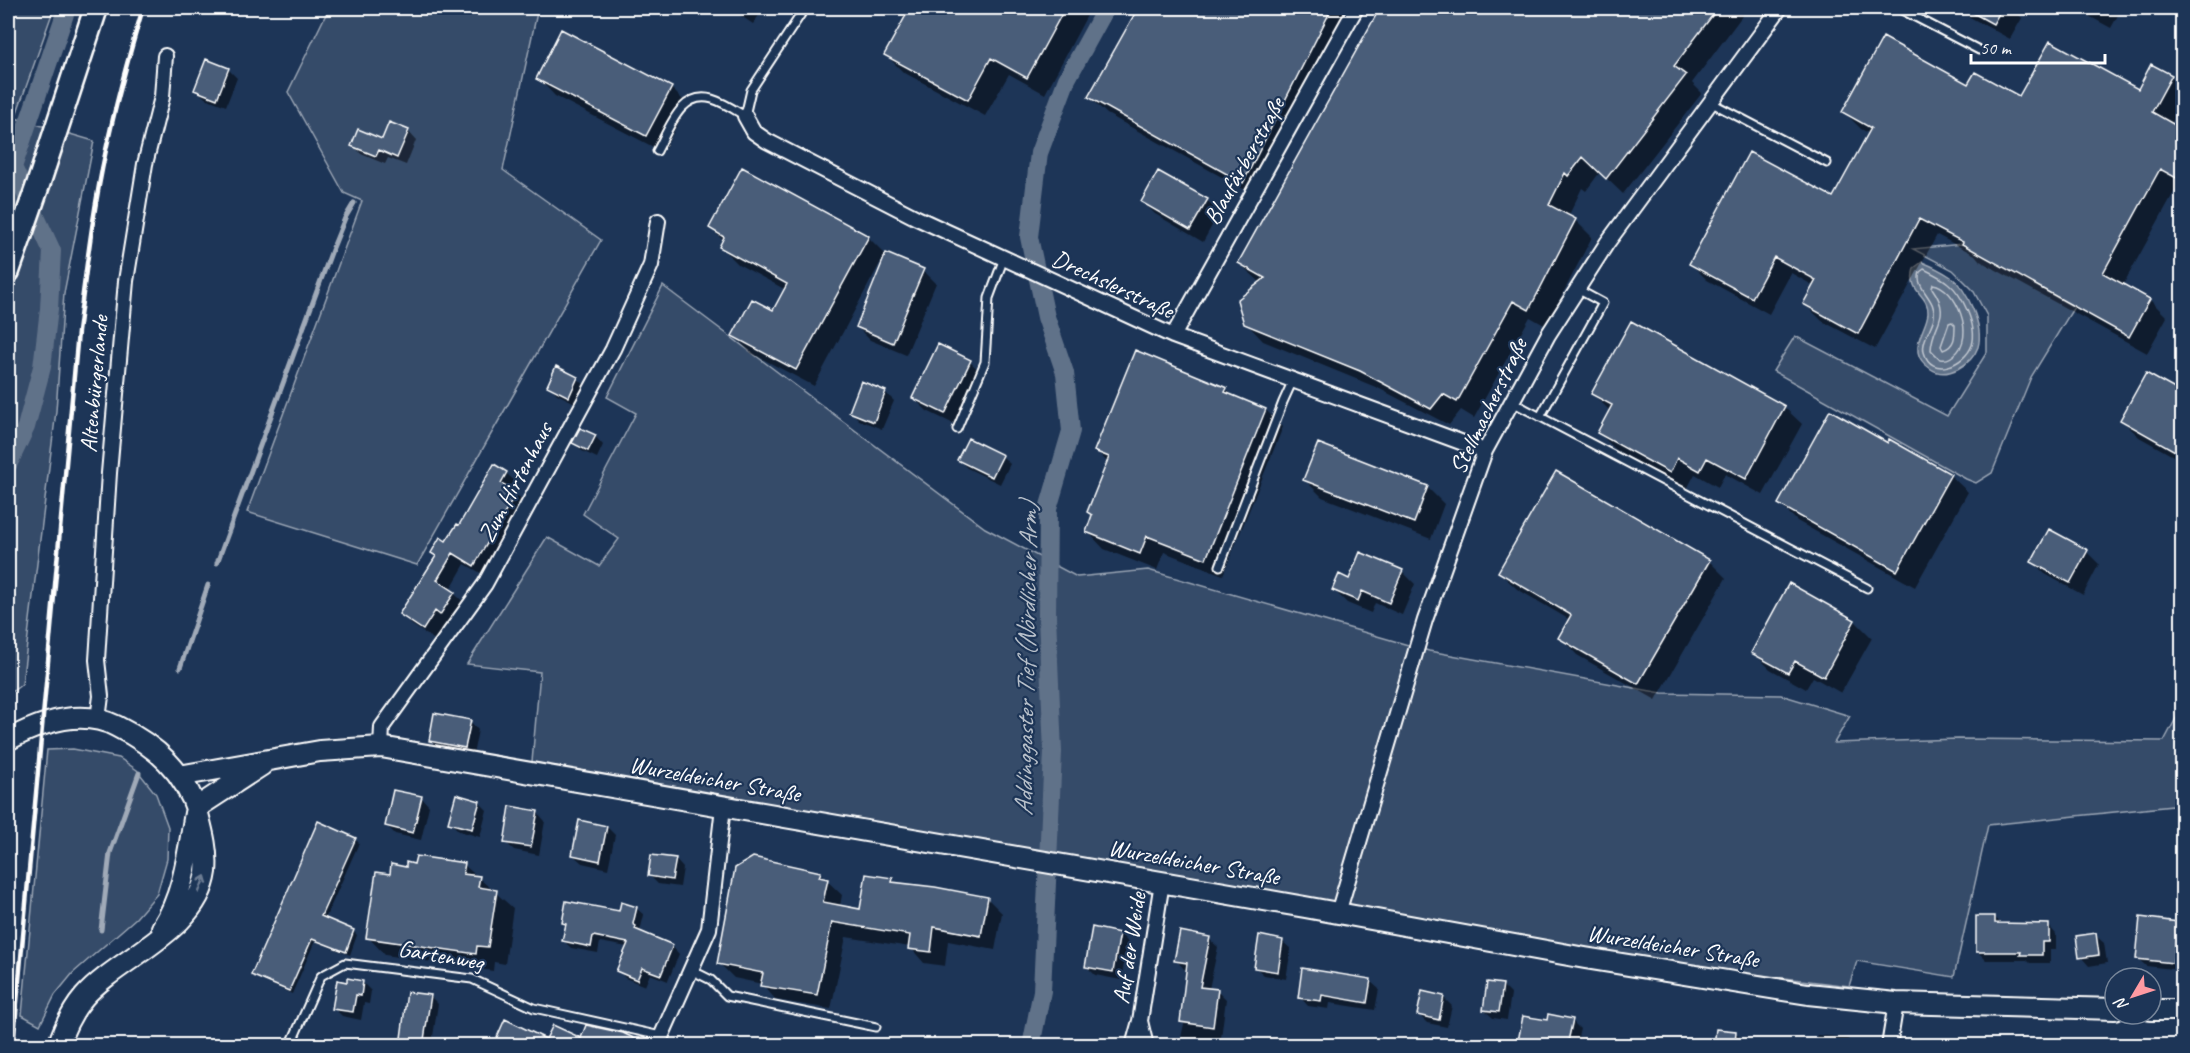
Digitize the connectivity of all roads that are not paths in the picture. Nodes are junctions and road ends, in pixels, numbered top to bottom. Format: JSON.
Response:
{"nodes":[{"id":1,"x":96,"y":8,"type":"edge"},
{"id":2,"x":805,"y":8,"type":"edge"},
{"id":3,"x":1356,"y":8,"type":"edge"},
{"id":4,"x":1780,"y":8,"type":"edge"},
{"id":5,"x":1898,"y":8,"type":"edge"},
{"id":6,"x":1980,"y":50,"type":"dead end"},
{"id":7,"x":165,"y":56,"type":"dead end"},
{"id":8,"x":1710,"y":102,"type":"junction"},
{"id":9,"x":746,"y":116,"type":"junction"},
{"id":10,"x":657,"y":151,"type":"dead end"},
{"id":11,"x":1827,"y":163,"type":"dead end"},
{"id":12,"x":658,"y":221,"type":"dead end"},
{"id":13,"x":1004,"y":258,"type":"junction"},
{"id":14,"x":8,"y":271,"type":"edge"},
{"id":15,"x":1577,"y":289,"type":"junction"},
{"id":16,"x":1173,"y":336,"type":"junction"},
{"id":17,"x":1293,"y":380,"type":"junction"},
{"id":18,"x":1512,"y":402,"type":"junction"},
{"id":19,"x":1540,"y":417,"type":"junction"},
{"id":20,"x":957,"y":429,"type":"dead end"},
{"id":21,"x":1485,"y":451,"type":"junction"},
{"id":22,"x":1220,"y":566,"type":"dead end"},
{"id":23,"x":1867,"y":588,"type":"dead end"},
{"id":24,"x":98,"y":719,"type":"junction"},
{"id":25,"x":8,"y":740,"type":"edge"},
{"id":26,"x":381,"y":747,"type":"junction"},
{"id":27,"x":268,"y":761,"type":"junction"},
{"id":28,"x":179,"y":776,"type":"junction"},
{"id":29,"x":723,"y":807,"type":"junction"},
{"id":30,"x":196,"y":808,"type":"junction"},
{"id":31,"x":1162,"y":882,"type":"junction"},
{"id":32,"x":1338,"y":914,"type":"junction"},
{"id":33,"x":691,"y":970,"type":"junction"},
{"id":34,"x":1896,"y":1004,"type":"junction"},
{"id":35,"x":2103,"y":1009,"type":"edge"},
{"id":36,"x":2163,"y":1010,"type":"edge"},
{"id":37,"x":2182,"y":1010,"type":"edge"},
{"id":38,"x":1140,"y":1021,"type":"junction"},
{"id":39,"x":876,"y":1027,"type":"dead end"},
{"id":40,"x":659,"y":1040,"type":"edge"},
{"id":41,"x":58,"y":1046,"type":"edge"},
{"id":42,"x":290,"y":1046,"type":"edge"},
{"id":43,"x":1133,"y":1046,"type":"edge"},
{"id":44,"x":1146,"y":1046,"type":"edge"},
{"id":45,"x":1889,"y":1046,"type":"edge"}],
"edges":[{"from":1,"to":14,"type":"main road"},
{"from":2,"to":9,"type":"lane"},
{"from":3,"to":16,"type":"street","name":"Blaufärberstraße"},
{"from":4,"to":8,"type":"street","name":"Stellmacherstraße"},
{"from":5,"to":6,"type":"lane"},
{"from":7,"to":24,"type":"street","name":"Altenbürgerlande"},
{"from":8,"to":11,"type":"lane"},
{"from":8,"to":15,"type":"street","name":"Stellmacherstraße"},
{"from":9,"to":10,"type":"lane"},
{"from":9,"to":13,"type":"street","name":"Drechslerstraße"},
{"from":12,"to":26,"type":"street","name":"Zum Hirtenhaus"},
{"from":13,"to":16,"type":"street","name":"Drechslerstraße"},
{"from":13,"to":20,"type":"lane"},
{"from":15,"to":18,"type":"street","name":"Stellmacherstraße"},
{"from":15,"to":19,"type":"lane"},
{"from":16,"to":17,"type":"street","name":"Drechslerstraße"},
{"from":17,"to":21,"type":"street","name":"Drechslerstraße"},
{"from":17,"to":22,"type":"lane"},
{"from":18,"to":19,"type":"lane"},
{"from":18,"to":21,"type":"street","name":"Stellmacherstraße"},
{"from":19,"to":23,"type":"lane"},
{"from":21,"to":32,"type":"street","name":"Stellmacherstraße"},
{"from":24,"to":25,"type":"main road"},
{"from":24,"to":28,"type":"main road"},
{"from":26,"to":27,"type":"main road","name":"Wurzeldeicher Straße"},
{"from":26,"to":29,"type":"main road","name":"Wurzeldeicher Straße"},
{"from":27,"to":28,"type":"main road","name":"Wurzeldeicher Straße"},
{"from":27,"to":30,"type":"main road","name":"Wurzeldeicher Straße"},
{"from":28,"to":30,"type":"main road"},
{"from":29,"to":31,"type":"main road","name":"Wurzeldeicher Straße"},
{"from":29,"to":33,"type":"street","name":"Gartenweg"},
{"from":30,"to":41,"type":"main road"},
{"from":31,"to":32,"type":"main road","name":"Wurzeldeicher Straße"},
{"from":31,"to":38,"type":"street","name":"Auf der Weide"},
{"from":32,"to":34,"type":"main road","name":"Wurzeldeicher Straße"},
{"from":33,"to":39,"type":"lane"},
{"from":33,"to":40,"type":"street","name":"Gartenweg"},
{"from":34,"to":35,"type":"main road","name":"Wurzeldeicher Straße"},
{"from":34,"to":45,"type":"street"},
{"from":36,"to":37,"type":"main road"},
{"from":38,"to":43,"type":"street","name":"Auf der Weide"},
{"from":38,"to":44,"type":"street","name":"Auf der Weide"},
{"from":40,"to":42,"type":"lane","name":"Gartenweg"}]}
